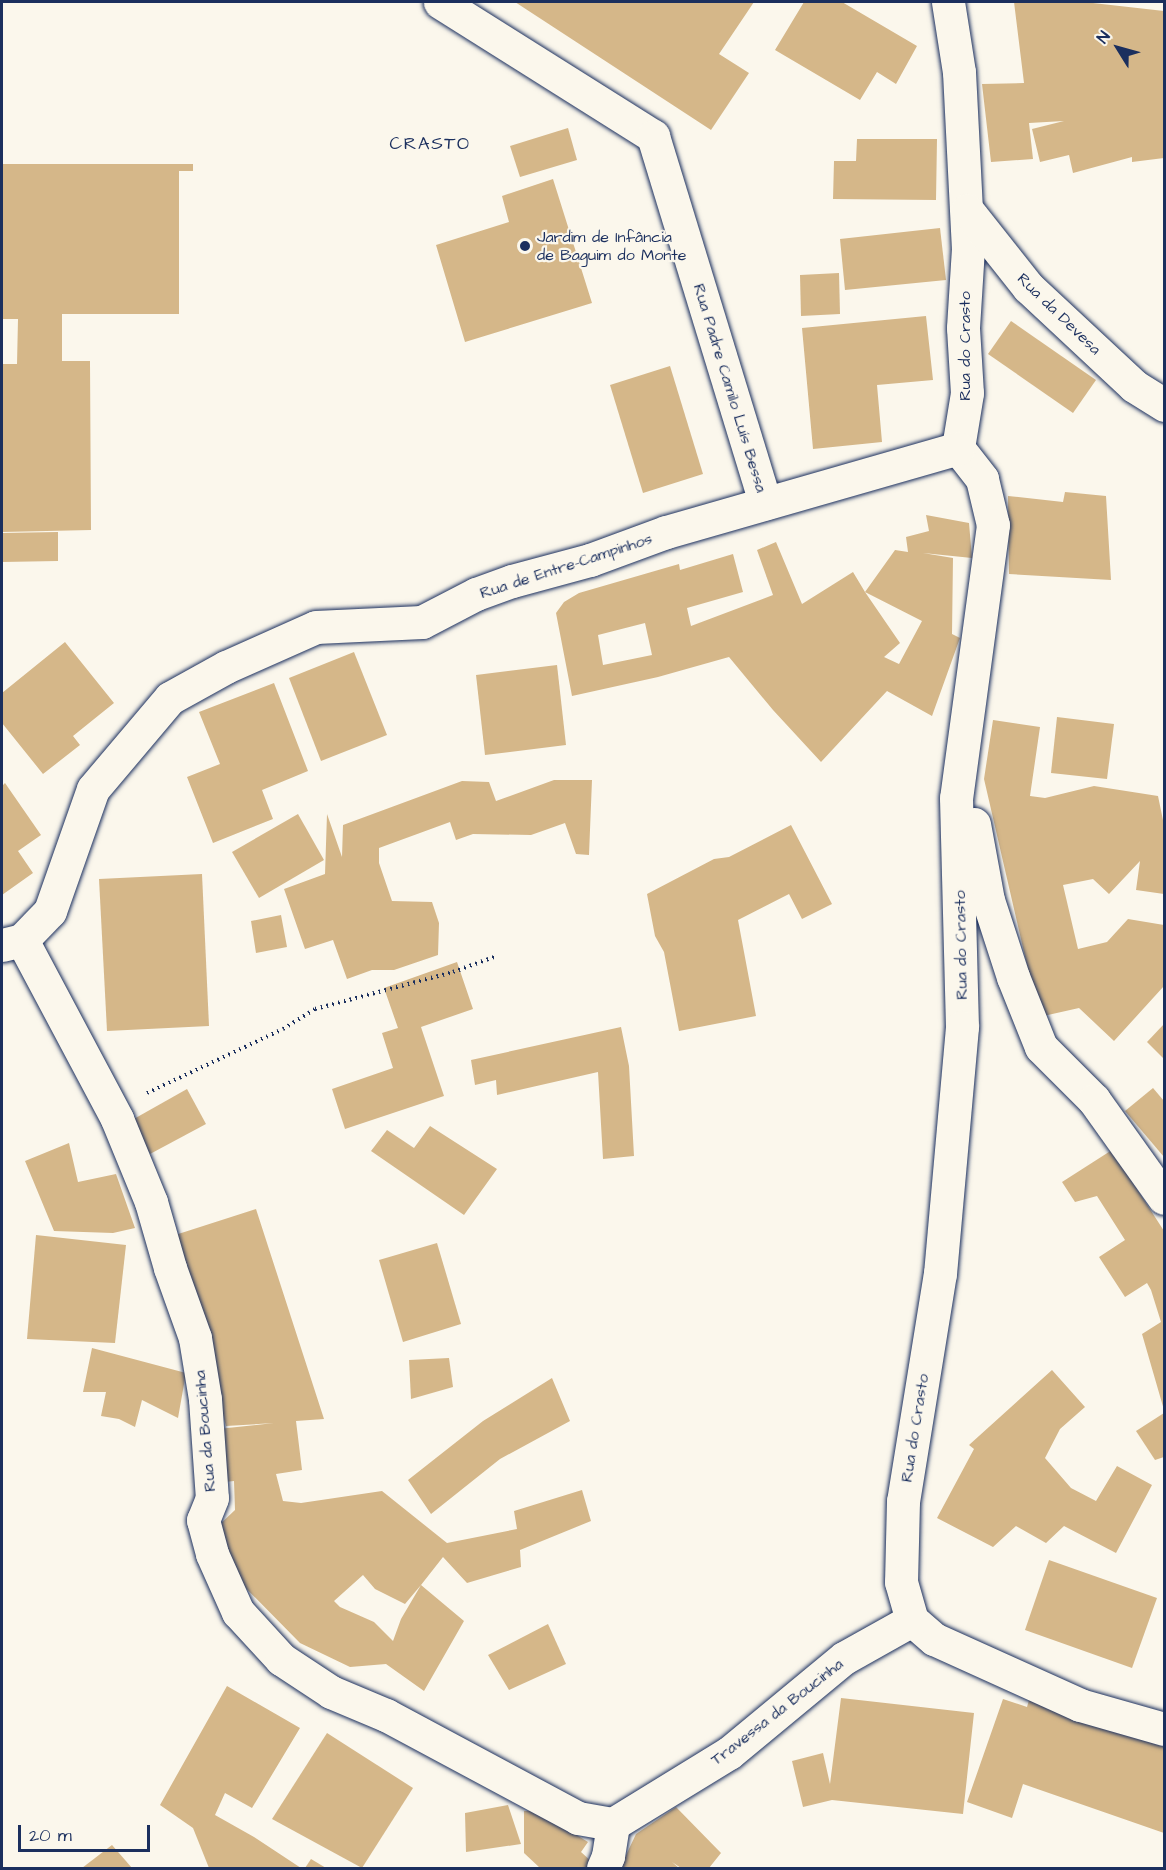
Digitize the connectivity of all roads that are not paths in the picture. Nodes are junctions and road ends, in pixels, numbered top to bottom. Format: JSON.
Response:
{"nodes":[{"id":1,"x":440,"y":2,"type":"edge"},
{"id":2,"x":948,"y":2,"type":"edge"},
{"id":3,"x":967,"y":210,"type":"junction"},
{"id":4,"x":1164,"y":405,"type":"edge"},
{"id":5,"x":958,"y":448,"type":"junction"},
{"id":6,"x":765,"y":503,"type":"junction"},
{"id":7,"x":956,"y":798,"type":"junction"},
{"id":8,"x":12,"y":942,"type":"edge"},
{"id":9,"x":1164,"y":1198,"type":"edge"},
{"id":10,"x":912,"y":1620,"type":"junction"},
{"id":11,"x":1164,"y":1729,"type":"edge"},
{"id":12,"x":613,"y":1824,"type":"junction"},
{"id":13,"x":603,"y":1869,"type":"edge"}],
"edges":[{"from":1,"to":6,"type":"street","name":"Rua Padre Camilo Luís Bessa"},
{"from":2,"to":3,"type":"street","name":"Rua do Crasto"},
{"from":3,"to":4,"type":"street","name":"Rua da Devesa"},
{"from":3,"to":5,"type":"street","name":"Rua do Crasto"},
{"from":5,"to":6,"type":"street","name":"Rua de Entre-Campinhos"},
{"from":5,"to":7,"type":"street","name":"Rua do Crasto"},
{"from":6,"to":8,"type":"street","name":"Rua de Entre-Campinhos"},
{"from":7,"to":9,"type":"street"},
{"from":7,"to":10,"type":"street","name":"Rua do Crasto"},
{"from":8,"to":12,"type":"street","name":"Rua da Boucinha"},
{"from":10,"to":11,"type":"street"},
{"from":10,"to":12,"type":"street","name":"Travessa da Boucinha"},
{"from":12,"to":13,"type":"street"}]}
